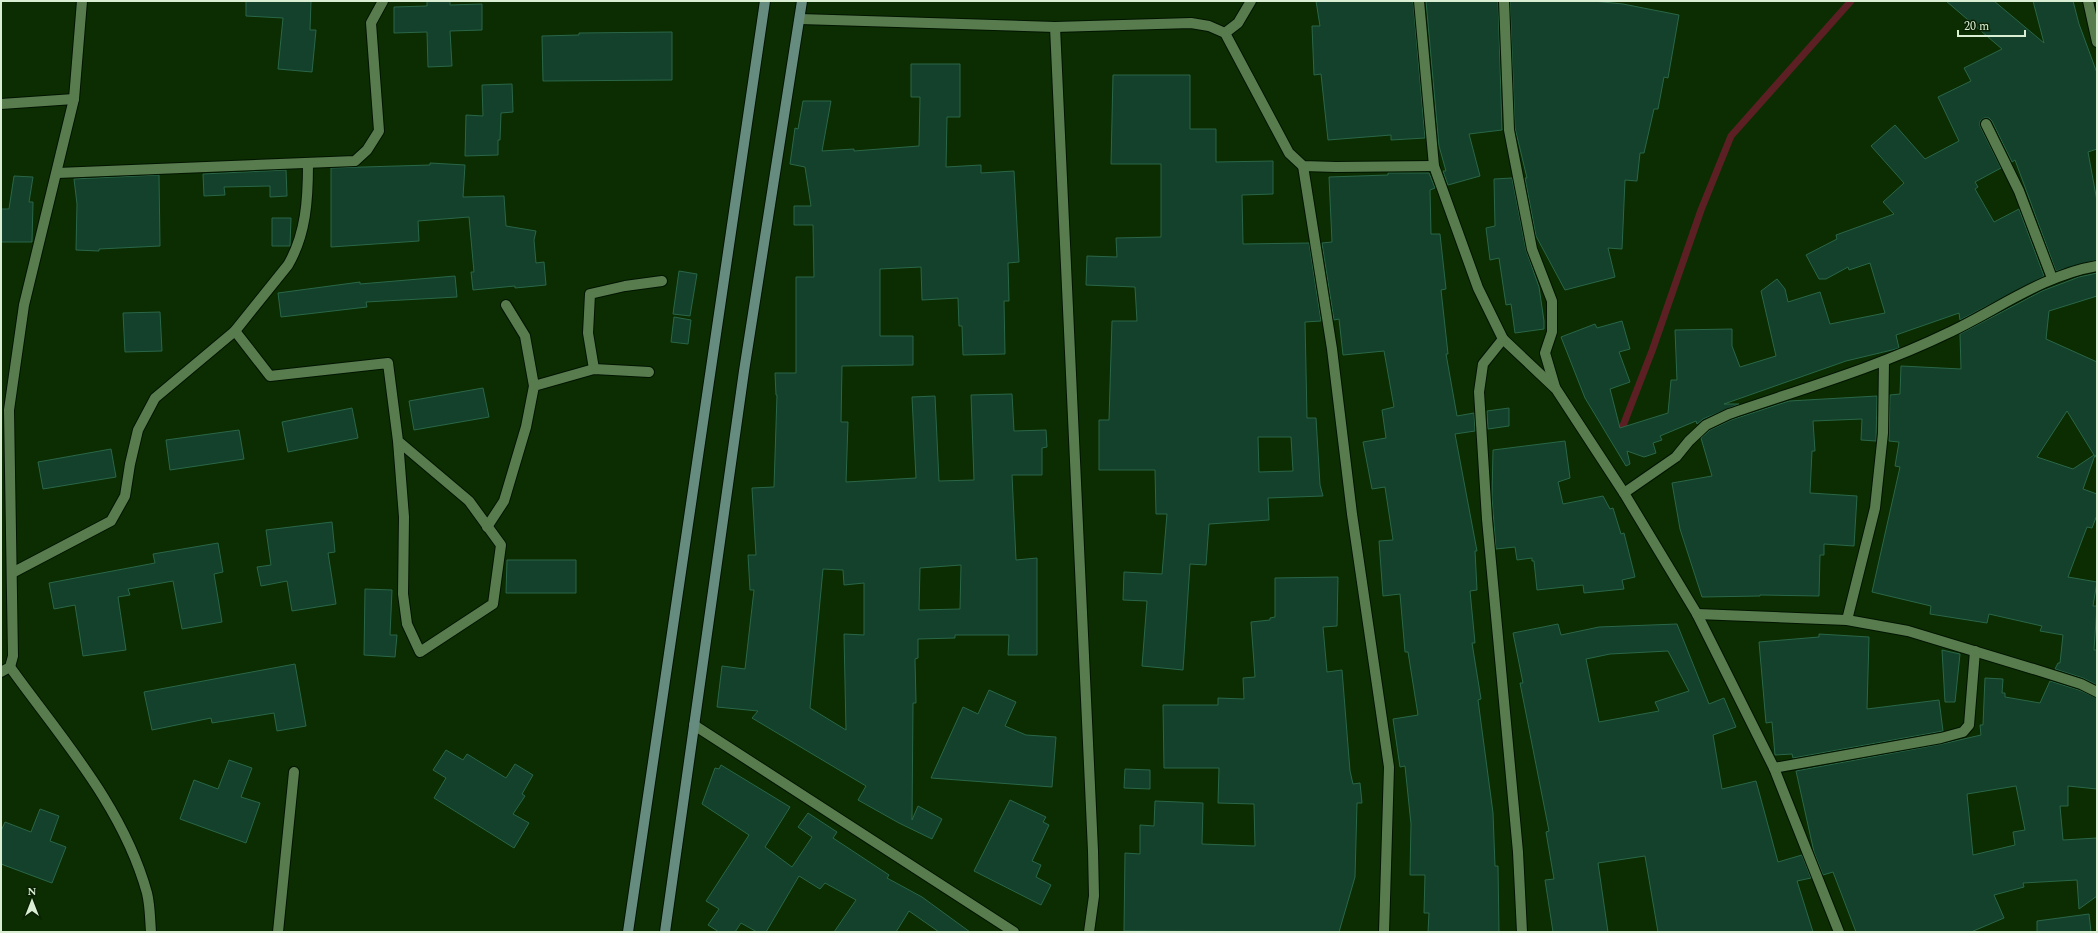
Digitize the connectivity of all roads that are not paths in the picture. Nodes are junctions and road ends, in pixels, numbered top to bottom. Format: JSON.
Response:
{"nodes":[{"id":1,"x":82,"y":1,"type":"edge"},
{"id":2,"x":382,"y":1,"type":"edge"},
{"id":3,"x":765,"y":1,"type":"edge"},
{"id":4,"x":802,"y":1,"type":"edge"},
{"id":5,"x":1251,"y":1,"type":"edge"},
{"id":6,"x":1419,"y":1,"type":"edge"},
{"id":7,"x":1504,"y":1,"type":"edge"},
{"id":8,"x":2088,"y":1,"type":"edge"},
{"id":9,"x":800,"y":19,"type":"junction"},
{"id":10,"x":1055,"y":27,"type":"junction"},
{"id":11,"x":1225,"y":33,"type":"junction"},
{"id":12,"x":2097,"y":42,"type":"edge"},
{"id":13,"x":74,"y":99,"type":"junction"},
{"id":14,"x":1,"y":104,"type":"edge"},
{"id":15,"x":1986,"y":124,"type":"dead end"},
{"id":16,"x":308,"y":164,"type":"junction"},
{"id":17,"x":1303,"y":166,"type":"junction"},
{"id":18,"x":1434,"y":166,"type":"junction"},
{"id":19,"x":57,"y":173,"type":"junction"},
{"id":20,"x":2097,"y":266,"type":"edge"},
{"id":21,"x":2052,"y":278,"type":"junction"},
{"id":22,"x":662,"y":281,"type":"dead end"},
{"id":23,"x":506,"y":305,"type":"dead end"},
{"id":24,"x":236,"y":331,"type":"junction"},
{"id":25,"x":1503,"y":339,"type":"junction"},
{"id":26,"x":1884,"y":361,"type":"junction"},
{"id":27,"x":594,"y":369,"type":"junction"},
{"id":28,"x":649,"y":372,"type":"dead end"},
{"id":29,"x":534,"y":386,"type":"junction"},
{"id":30,"x":1556,"y":389,"type":"junction"},
{"id":31,"x":398,"y":441,"type":"junction"},
{"id":32,"x":6,"y":462,"type":"edge"},
{"id":33,"x":1624,"y":493,"type":"junction"},
{"id":34,"x":488,"y":527,"type":"junction"},
{"id":35,"x":12,"y":573,"type":"junction"},
{"id":36,"x":1697,"y":614,"type":"junction"},
{"id":37,"x":1847,"y":620,"type":"junction"},
{"id":38,"x":1975,"y":651,"type":"junction"},
{"id":39,"x":10,"y":667,"type":"junction"},
{"id":40,"x":1,"y":672,"type":"edge"},
{"id":41,"x":2097,"y":692,"type":"edge"},
{"id":42,"x":694,"y":725,"type":"junction"},
{"id":43,"x":1774,"y":768,"type":"junction"},
{"id":44,"x":294,"y":772,"type":"dead end"},
{"id":45,"x":1002,"y":929,"type":"edge"},
{"id":46,"x":151,"y":932,"type":"edge"},
{"id":47,"x":278,"y":932,"type":"edge"},
{"id":48,"x":628,"y":932,"type":"edge"},
{"id":49,"x":664,"y":932,"type":"edge"},
{"id":50,"x":1014,"y":932,"type":"edge"},
{"id":51,"x":1089,"y":932,"type":"edge"},
{"id":52,"x":1384,"y":932,"type":"edge"},
{"id":53,"x":1522,"y":932,"type":"edge"},
{"id":54,"x":1839,"y":932,"type":"edge"}],
"edges":[{"from":1,"to":13,"type":"street"},
{"from":2,"to":16,"type":"street"},
{"from":3,"to":48,"type":"main road"},
{"from":4,"to":9,"type":"main road"},
{"from":5,"to":11,"type":"street"},
{"from":6,"to":18,"type":"street"},
{"from":7,"to":30,"type":"street"},
{"from":8,"to":12,"type":"street"},
{"from":9,"to":10,"type":"street"},
{"from":9,"to":42,"type":"main road"},
{"from":10,"to":11,"type":"street"},
{"from":10,"to":51,"type":"street"},
{"from":11,"to":17,"type":"street"},
{"from":13,"to":14,"type":"street"},
{"from":13,"to":19,"type":"street"},
{"from":15,"to":21,"type":"street"},
{"from":16,"to":19,"type":"street"},
{"from":16,"to":24,"type":"street"},
{"from":17,"to":18,"type":"street"},
{"from":17,"to":52,"type":"street"},
{"from":18,"to":25,"type":"street"},
{"from":19,"to":32,"type":"street"},
{"from":20,"to":21,"type":"street"},
{"from":21,"to":26,"type":"street"},
{"from":22,"to":27,"type":"street"},
{"from":23,"to":29,"type":"street"},
{"from":24,"to":31,"type":"street"},
{"from":24,"to":35,"type":"street"},
{"from":25,"to":30,"type":"street"},
{"from":25,"to":53,"type":"street"},
{"from":26,"to":33,"type":"street"},
{"from":26,"to":37,"type":"street"},
{"from":27,"to":28,"type":"street"},
{"from":27,"to":29,"type":"street"},
{"from":29,"to":34,"type":"street"},
{"from":30,"to":33,"type":"street"},
{"from":31,"to":34,"type":"street"},
{"from":31,"to":34,"type":"street"},
{"from":32,"to":35,"type":"street"},
{"from":33,"to":36,"type":"street"},
{"from":35,"to":39,"type":"street"},
{"from":36,"to":37,"type":"street"},
{"from":36,"to":43,"type":"street"},
{"from":37,"to":38,"type":"street"},
{"from":38,"to":41,"type":"street"},
{"from":38,"to":43,"type":"street"},
{"from":39,"to":40,"type":"street"},
{"from":39,"to":46,"type":"street"},
{"from":42,"to":45,"type":"street"},
{"from":42,"to":49,"type":"main road"},
{"from":43,"to":54,"type":"street"},
{"from":44,"to":47,"type":"street"},
{"from":45,"to":50,"type":"street"}]}
